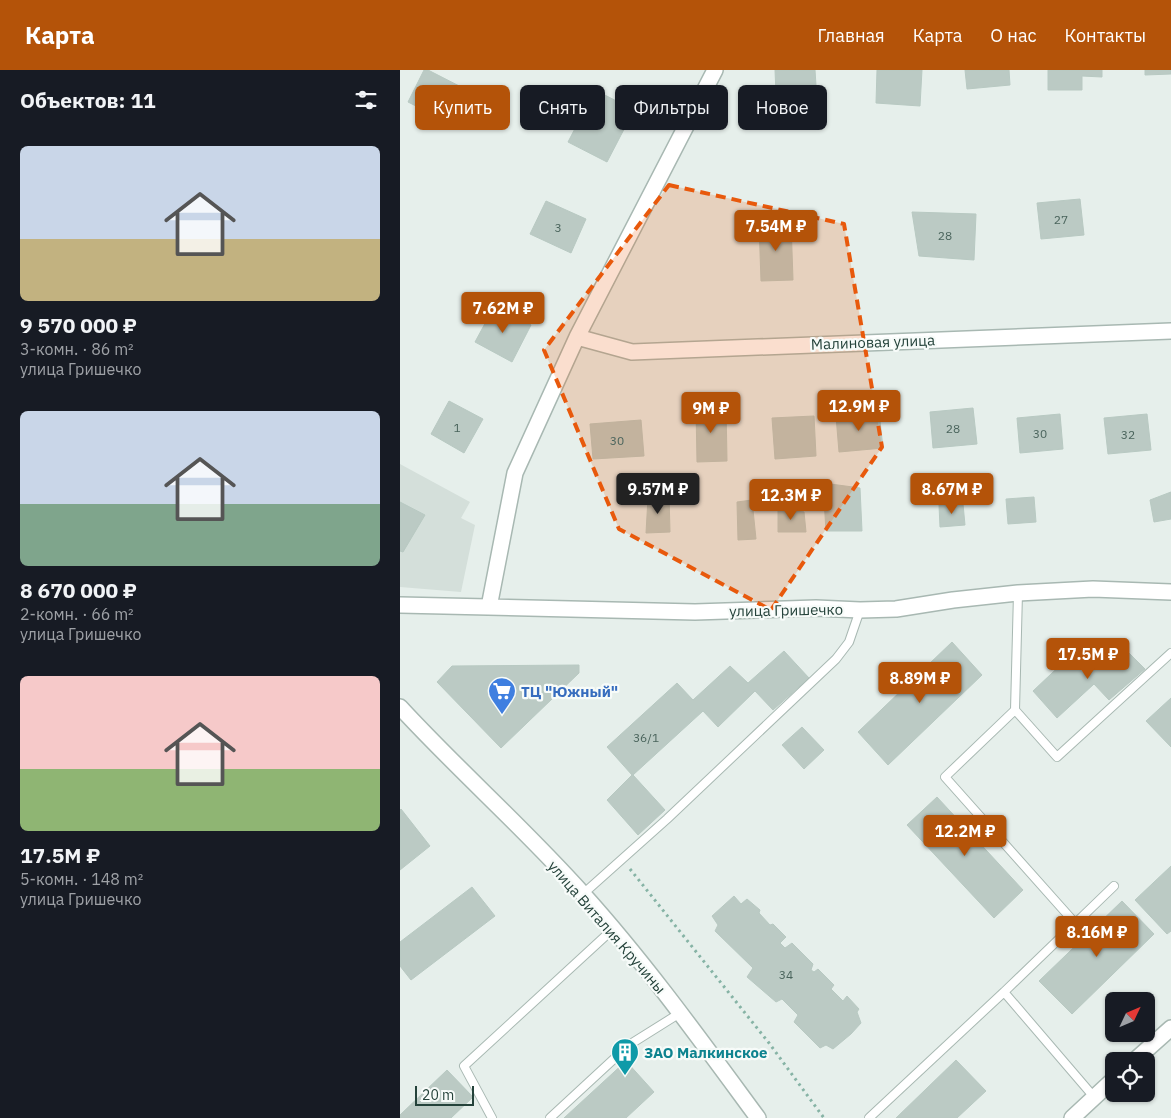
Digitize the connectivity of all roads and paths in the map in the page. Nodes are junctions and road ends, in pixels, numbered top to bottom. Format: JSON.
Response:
{"nodes":[{"id":1,"x":715,"y":70,"type":"edge"},
{"id":2,"x":1171,"y":331,"type":"edge"},
{"id":3,"x":577,"y":337,"type":"junction"},
{"id":4,"x":1171,"y":592,"type":"edge"},
{"id":5,"x":1018,"y":593,"type":"junction"},
{"id":6,"x":400,"y":606,"type":"edge"},
{"id":7,"x":489,"y":607,"type":"junction"},
{"id":8,"x":860,"y":610,"type":"junction"},
{"id":9,"x":1171,"y":653,"type":"edge"},
{"id":10,"x":400,"y":707,"type":"edge"},
{"id":11,"x":1015,"y":710,"type":"junction"},
{"id":12,"x":621,"y":859,"type":"junction"},
{"id":13,"x":1114,"y":886,"type":"dead end"},
{"id":14,"x":583,"y":894,"type":"junction"},
{"id":15,"x":1075,"y":923,"type":"junction"},
{"id":16,"x":613,"y":929,"type":"junction"},
{"id":17,"x":1004,"y":992,"type":"junction"},
{"id":18,"x":680,"y":1013,"type":"junction"},
{"id":19,"x":1171,"y":1028,"type":"edge"},
{"id":20,"x":1144,"y":1052,"type":"edge"},
{"id":21,"x":1105,"y":1087,"type":"edge"},
{"id":22,"x":1094,"y":1096,"type":"junction"},
{"id":23,"x":492,"y":1118,"type":"edge"},
{"id":24,"x":550,"y":1118,"type":"edge"},
{"id":25,"x":758,"y":1118,"type":"edge"},
{"id":26,"x":824,"y":1118,"type":"edge"},
{"id":27,"x":869,"y":1118,"type":"edge"},
{"id":28,"x":1072,"y":1118,"type":"edge"}],
"edges":[{"from":1,"to":3,"type":"street"},
{"from":2,"to":3,"type":"street","name":"Малиновая улица"},
{"from":3,"to":7,"type":"street"},
{"from":4,"to":5,"type":"street","name":"улица Гришечко"},
{"from":5,"to":8,"type":"street","name":"улица Гришечко"},
{"from":5,"to":11,"type":"lane"},
{"from":6,"to":7,"type":"street","name":"улица Гришечко"},
{"from":7,"to":8,"type":"street","name":"улица Гришечко"},
{"from":8,"to":12,"type":"lane"},
{"from":9,"to":11,"type":"lane"},
{"from":10,"to":14,"type":"street","name":"улица Виталия Кручины"},
{"from":11,"to":15,"type":"lane"},
{"from":12,"to":14,"type":"lane"},
{"from":12,"to":26,"type":"path"},
{"from":13,"to":15,"type":"lane"},
{"from":14,"to":16,"type":"street","name":"улица Виталия Кручины"},
{"from":15,"to":17,"type":"lane"},
{"from":16,"to":18,"type":"street","name":"улица Виталия Кручины"},
{"from":16,"to":23,"type":"lane"},
{"from":17,"to":22,"type":"lane"},
{"from":17,"to":27,"type":"lane"},
{"from":18,"to":24,"type":"lane"},
{"from":18,"to":25,"type":"street","name":"улица Виталия Кручины"},
{"from":19,"to":20,"type":"street"},
{"from":21,"to":22,"type":"street"},
{"from":22,"to":28,"type":"street"}]}
